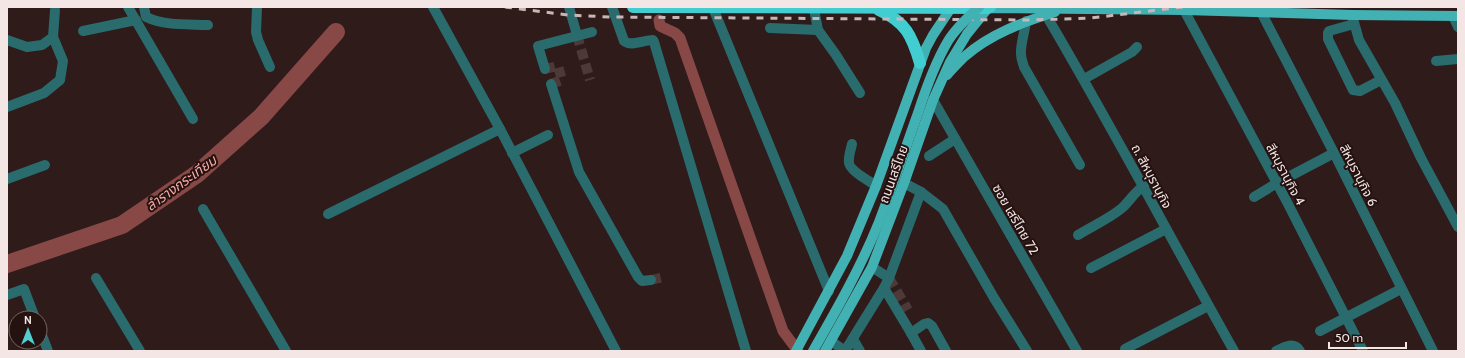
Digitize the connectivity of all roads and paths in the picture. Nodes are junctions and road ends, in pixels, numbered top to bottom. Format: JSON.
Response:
{"nodes":[{"id":1,"x":128,"y":7,"type":"edge"},
{"id":2,"x":144,"y":7,"type":"edge"},
{"id":3,"x":257,"y":7,"type":"edge"},
{"id":4,"x":433,"y":7,"type":"edge"},
{"id":5,"x":569,"y":7,"type":"edge"},
{"id":6,"x":612,"y":7,"type":"edge"},
{"id":7,"x":633,"y":7,"type":"edge"},
{"id":8,"x":713,"y":8,"type":"edge"},
{"id":9,"x":788,"y":8,"type":"edge"},
{"id":10,"x":952,"y":8,"type":"edge"},
{"id":11,"x":986,"y":8,"type":"edge"},
{"id":12,"x":814,"y":9,"type":"junction"},
{"id":13,"x":876,"y":9,"type":"junction"},
{"id":14,"x":1065,"y":9,"type":"junction"},
{"id":15,"x":55,"y":10,"type":"dead end"},
{"id":16,"x":1184,"y":10,"type":"junction"},
{"id":17,"x":1261,"y":12,"type":"junction"},
{"id":18,"x":1046,"y":15,"type":"junction"},
{"id":19,"x":1455,"y":16,"type":"edge"},
{"id":20,"x":136,"y":20,"type":"junction"},
{"id":21,"x":1353,"y":20,"type":"junction"},
{"id":22,"x":1026,"y":21,"type":"junction"},
{"id":23,"x":208,"y":25,"type":"dead end"},
{"id":24,"x":1458,"y":27,"type":"edge"},
{"id":25,"x":770,"y":28,"type":"dead end"},
{"id":26,"x":818,"y":30,"type":"junction"},
{"id":27,"x":83,"y":31,"type":"dead end"},
{"id":28,"x":592,"y":32,"type":"dead end"},
{"id":29,"x":577,"y":35,"type":"junction"},
{"id":30,"x":52,"y":37,"type":"junction"},
{"id":31,"x":7,"y":40,"type":"edge"},
{"id":32,"x":1137,"y":47,"type":"dead end"},
{"id":33,"x":1458,"y":59,"type":"edge"},
{"id":34,"x":1436,"y":61,"type":"dead end"},
{"id":35,"x":920,"y":63,"type":"junction"},
{"id":36,"x":270,"y":66,"type":"dead end"},
{"id":37,"x":545,"y":69,"type":"dead end"},
{"id":38,"x":1084,"y":79,"type":"junction"},
{"id":39,"x":942,"y":80,"type":"junction"},
{"id":40,"x":1382,"y":80,"type":"junction"},
{"id":41,"x":551,"y":84,"type":"dead end"},
{"id":42,"x":860,"y":93,"type":"dead end"},
{"id":43,"x":933,"y":100,"type":"junction"},
{"id":44,"x":7,"y":106,"type":"edge"},
{"id":45,"x":193,"y":119,"type":"dead end"},
{"id":46,"x":500,"y":129,"type":"junction"},
{"id":47,"x":548,"y":135,"type":"dead end"},
{"id":48,"x":955,"y":139,"type":"junction"},
{"id":49,"x":852,"y":144,"type":"dead end"},
{"id":50,"x":512,"y":153,"type":"junction"},
{"id":51,"x":1334,"y":153,"type":"junction"},
{"id":52,"x":929,"y":156,"type":"dead end"},
{"id":53,"x":45,"y":165,"type":"dead end"},
{"id":54,"x":1080,"y":165,"type":"dead end"},
{"id":55,"x":7,"y":179,"type":"edge"},
{"id":56,"x":1277,"y":183,"type":"junction"},
{"id":57,"x":904,"y":184,"type":"junction"},
{"id":58,"x":876,"y":186,"type":"junction"},
{"id":59,"x":1144,"y":186,"type":"junction"},
{"id":60,"x":921,"y":192,"type":"junction"},
{"id":61,"x":1254,"y":197,"type":"dead end"},
{"id":62,"x":868,"y":206,"type":"junction"},
{"id":63,"x":203,"y":209,"type":"dead end"},
{"id":64,"x":328,"y":214,"type":"dead end"},
{"id":65,"x":891,"y":217,"type":"junction"},
{"id":66,"x":1458,"y":227,"type":"edge"},
{"id":67,"x":1166,"y":229,"type":"junction"},
{"id":68,"x":1078,"y":235,"type":"dead end"},
{"id":69,"x":872,"y":267,"type":"junction"},
{"id":70,"x":1091,"y":268,"type":"dead end"},
{"id":71,"x":96,"y":278,"type":"dead end"},
{"id":72,"x":889,"y":278,"type":"junction"},
{"id":73,"x":651,"y":280,"type":"tunnel mouth"},
{"id":74,"x":884,"y":288,"type":"junction"},
{"id":75,"x":1401,"y":289,"type":"junction"},
{"id":76,"x":829,"y":291,"type":"junction"},
{"id":77,"x":7,"y":295,"type":"edge"},
{"id":78,"x":1208,"y":306,"type":"junction"},
{"id":79,"x":32,"y":310,"type":"edge"},
{"id":80,"x":1345,"y":317,"type":"junction"},
{"id":81,"x":1320,"y":331,"type":"dead end"},
{"id":82,"x":911,"y":333,"type":"junction"},
{"id":83,"x":852,"y":339,"type":"junction"},
{"id":84,"x":831,"y":341,"type":"junction"},
{"id":85,"x":1125,"y":349,"type":"dead end"},
{"id":86,"x":140,"y":351,"type":"edge"},
{"id":87,"x":286,"y":351,"type":"edge"},
{"id":88,"x":616,"y":351,"type":"edge"},
{"id":89,"x":746,"y":351,"type":"edge"},
{"id":90,"x":796,"y":351,"type":"edge"},
{"id":91,"x":813,"y":351,"type":"edge"},
{"id":92,"x":825,"y":351,"type":"edge"},
{"id":93,"x":845,"y":351,"type":"edge"},
{"id":94,"x":860,"y":351,"type":"edge"},
{"id":95,"x":921,"y":351,"type":"edge"},
{"id":96,"x":946,"y":351,"type":"edge"},
{"id":97,"x":1027,"y":351,"type":"edge"},
{"id":98,"x":1077,"y":351,"type":"edge"},
{"id":99,"x":1234,"y":351,"type":"edge"},
{"id":100,"x":1276,"y":351,"type":"edge"},
{"id":101,"x":1300,"y":351,"type":"edge"},
{"id":102,"x":1363,"y":351,"type":"edge"},
{"id":103,"x":1433,"y":351,"type":"edge"}],
"edges":[{"from":1,"to":20,"type":"street"},
{"from":2,"to":23,"type":"street"},
{"from":3,"to":36,"type":"street"},
{"from":4,"to":46,"type":"street"},
{"from":5,"to":29,"type":"street"},
{"from":6,"to":89,"type":"street"},
{"from":7,"to":8,"type":"highway"},
{"from":8,"to":9,"type":"highway"},
{"from":8,"to":76,"type":"street"},
{"from":9,"to":12,"type":"highway"},
{"from":10,"to":11,"type":"highway"},
{"from":10,"to":13,"type":"highway"},
{"from":10,"to":35,"type":"main road","name":"ถนนเสรีไทย"},
{"from":11,"to":14,"type":"main road"},
{"from":11,"to":39,"type":"main road","name":"ถนนเสรีไทย"},
{"from":11,"to":91,"type":"main road","bridge":true},
{"from":12,"to":13,"type":"highway"},
{"from":12,"to":26,"type":"street"},
{"from":13,"to":35,"type":"highway"},
{"from":14,"to":16,"type":"main road"},
{"from":14,"to":18,"type":"main road"},
{"from":15,"to":30,"type":"street"},
{"from":16,"to":17,"type":"main road"},
{"from":16,"to":56,"type":"street","name":"สีหบุรานุกิจ 4"},
{"from":17,"to":21,"type":"main road"},
{"from":17,"to":51,"type":"street","name":"สีหบุรานุกิจ 6"},
{"from":18,"to":22,"type":"main road"},
{"from":18,"to":38,"type":"street","name":"ถ. สีหบุรานุกิจ"},
{"from":19,"to":21,"type":"main road"},
{"from":19,"to":24,"type":"street"},
{"from":20,"to":27,"type":"street"},
{"from":20,"to":45,"type":"street"},
{"from":21,"to":40,"type":"street"},
{"from":21,"to":40,"type":"street"},
{"from":22,"to":39,"type":"main road"},
{"from":22,"to":54,"type":"street"},
{"from":25,"to":26,"type":"street"},
{"from":26,"to":42,"type":"street"},
{"from":28,"to":29,"type":"street"},
{"from":29,"to":37,"type":"street"},
{"from":30,"to":31,"type":"street"},
{"from":30,"to":44,"type":"street"},
{"from":32,"to":38,"type":"street"},
{"from":33,"to":34,"type":"street"},
{"from":35,"to":58,"type":"main road","name":"ถนนเสรีไทย"},
{"from":38,"to":59,"type":"street","name":"ถ. สีหบุรานุกิจ"},
{"from":39,"to":43,"type":"main road","name":"ถนนเสรีไทย"},
{"from":40,"to":66,"type":"street"},
{"from":41,"to":73,"type":"street"},
{"from":43,"to":48,"type":"street","name":"ซอย เสรีไทย 72"},
{"from":43,"to":57,"type":"main road","name":"ถนนเสรีไทย"},
{"from":46,"to":50,"type":"street"},
{"from":46,"to":64,"type":"street"},
{"from":47,"to":50,"type":"street"},
{"from":48,"to":52,"type":"street"},
{"from":48,"to":98,"type":"street","name":"ซอย เสรีไทย 72"},
{"from":49,"to":58,"type":"street"},
{"from":50,"to":88,"type":"street"},
{"from":51,"to":56,"type":"street"},
{"from":51,"to":75,"type":"street","name":"สีหบุรานุกิจ 6"},
{"from":53,"to":55,"type":"street"},
{"from":56,"to":61,"type":"street"},
{"from":56,"to":80,"type":"street","name":"สีหบุรานุกิจ 4"},
{"from":57,"to":60,"type":"street"},
{"from":57,"to":65,"type":"main road","name":"ถนนเสรีไทย"},
{"from":58,"to":62,"type":"main road","name":"ถนนเสรีไทย"},
{"from":59,"to":67,"type":"street","name":"ถ. สีหบุรานุกิจ"},
{"from":59,"to":68,"type":"street"},
{"from":60,"to":72,"type":"street"},
{"from":60,"to":97,"type":"street"},
{"from":62,"to":65,"type":"main road"},
{"from":62,"to":76,"type":"main road","name":"ถนนเสรีไทย"},
{"from":63,"to":87,"type":"street"},
{"from":65,"to":69,"type":"main road","name":"ถนนเสรีไทย"},
{"from":67,"to":70,"type":"street"},
{"from":67,"to":78,"type":"street","name":"ถ. สีหบุรานุกิจ"},
{"from":69,"to":72,"type":"street"},
{"from":69,"to":84,"type":"main road","name":"ถนนเสรีไทย"},
{"from":71,"to":86,"type":"street"},
{"from":72,"to":74,"type":"street"},
{"from":74,"to":82,"type":"street"},
{"from":74,"to":83,"type":"street"},
{"from":75,"to":80,"type":"street"},
{"from":75,"to":103,"type":"street","name":"สีหบุรานุกิจ 6"},
{"from":76,"to":90,"type":"main road","name":"ถนนเสรีไทย"},
{"from":77,"to":79,"type":"street"},
{"from":78,"to":85,"type":"street"},
{"from":78,"to":99,"type":"street","name":"ถ. สีหบุรานุกิจ"},
{"from":80,"to":81,"type":"street"},
{"from":80,"to":102,"type":"street","name":"สีหบุรานุกิจ 4"},
{"from":82,"to":95,"type":"street"},
{"from":82,"to":96,"type":"street"},
{"from":83,"to":93,"type":"street"},
{"from":83,"to":94,"type":"street"},
{"from":84,"to":92,"type":"main road","name":"ถนนเสรีไทย"},
{"from":84,"to":93,"type":"street"},
{"from":100,"to":101,"type":"street"}]}
